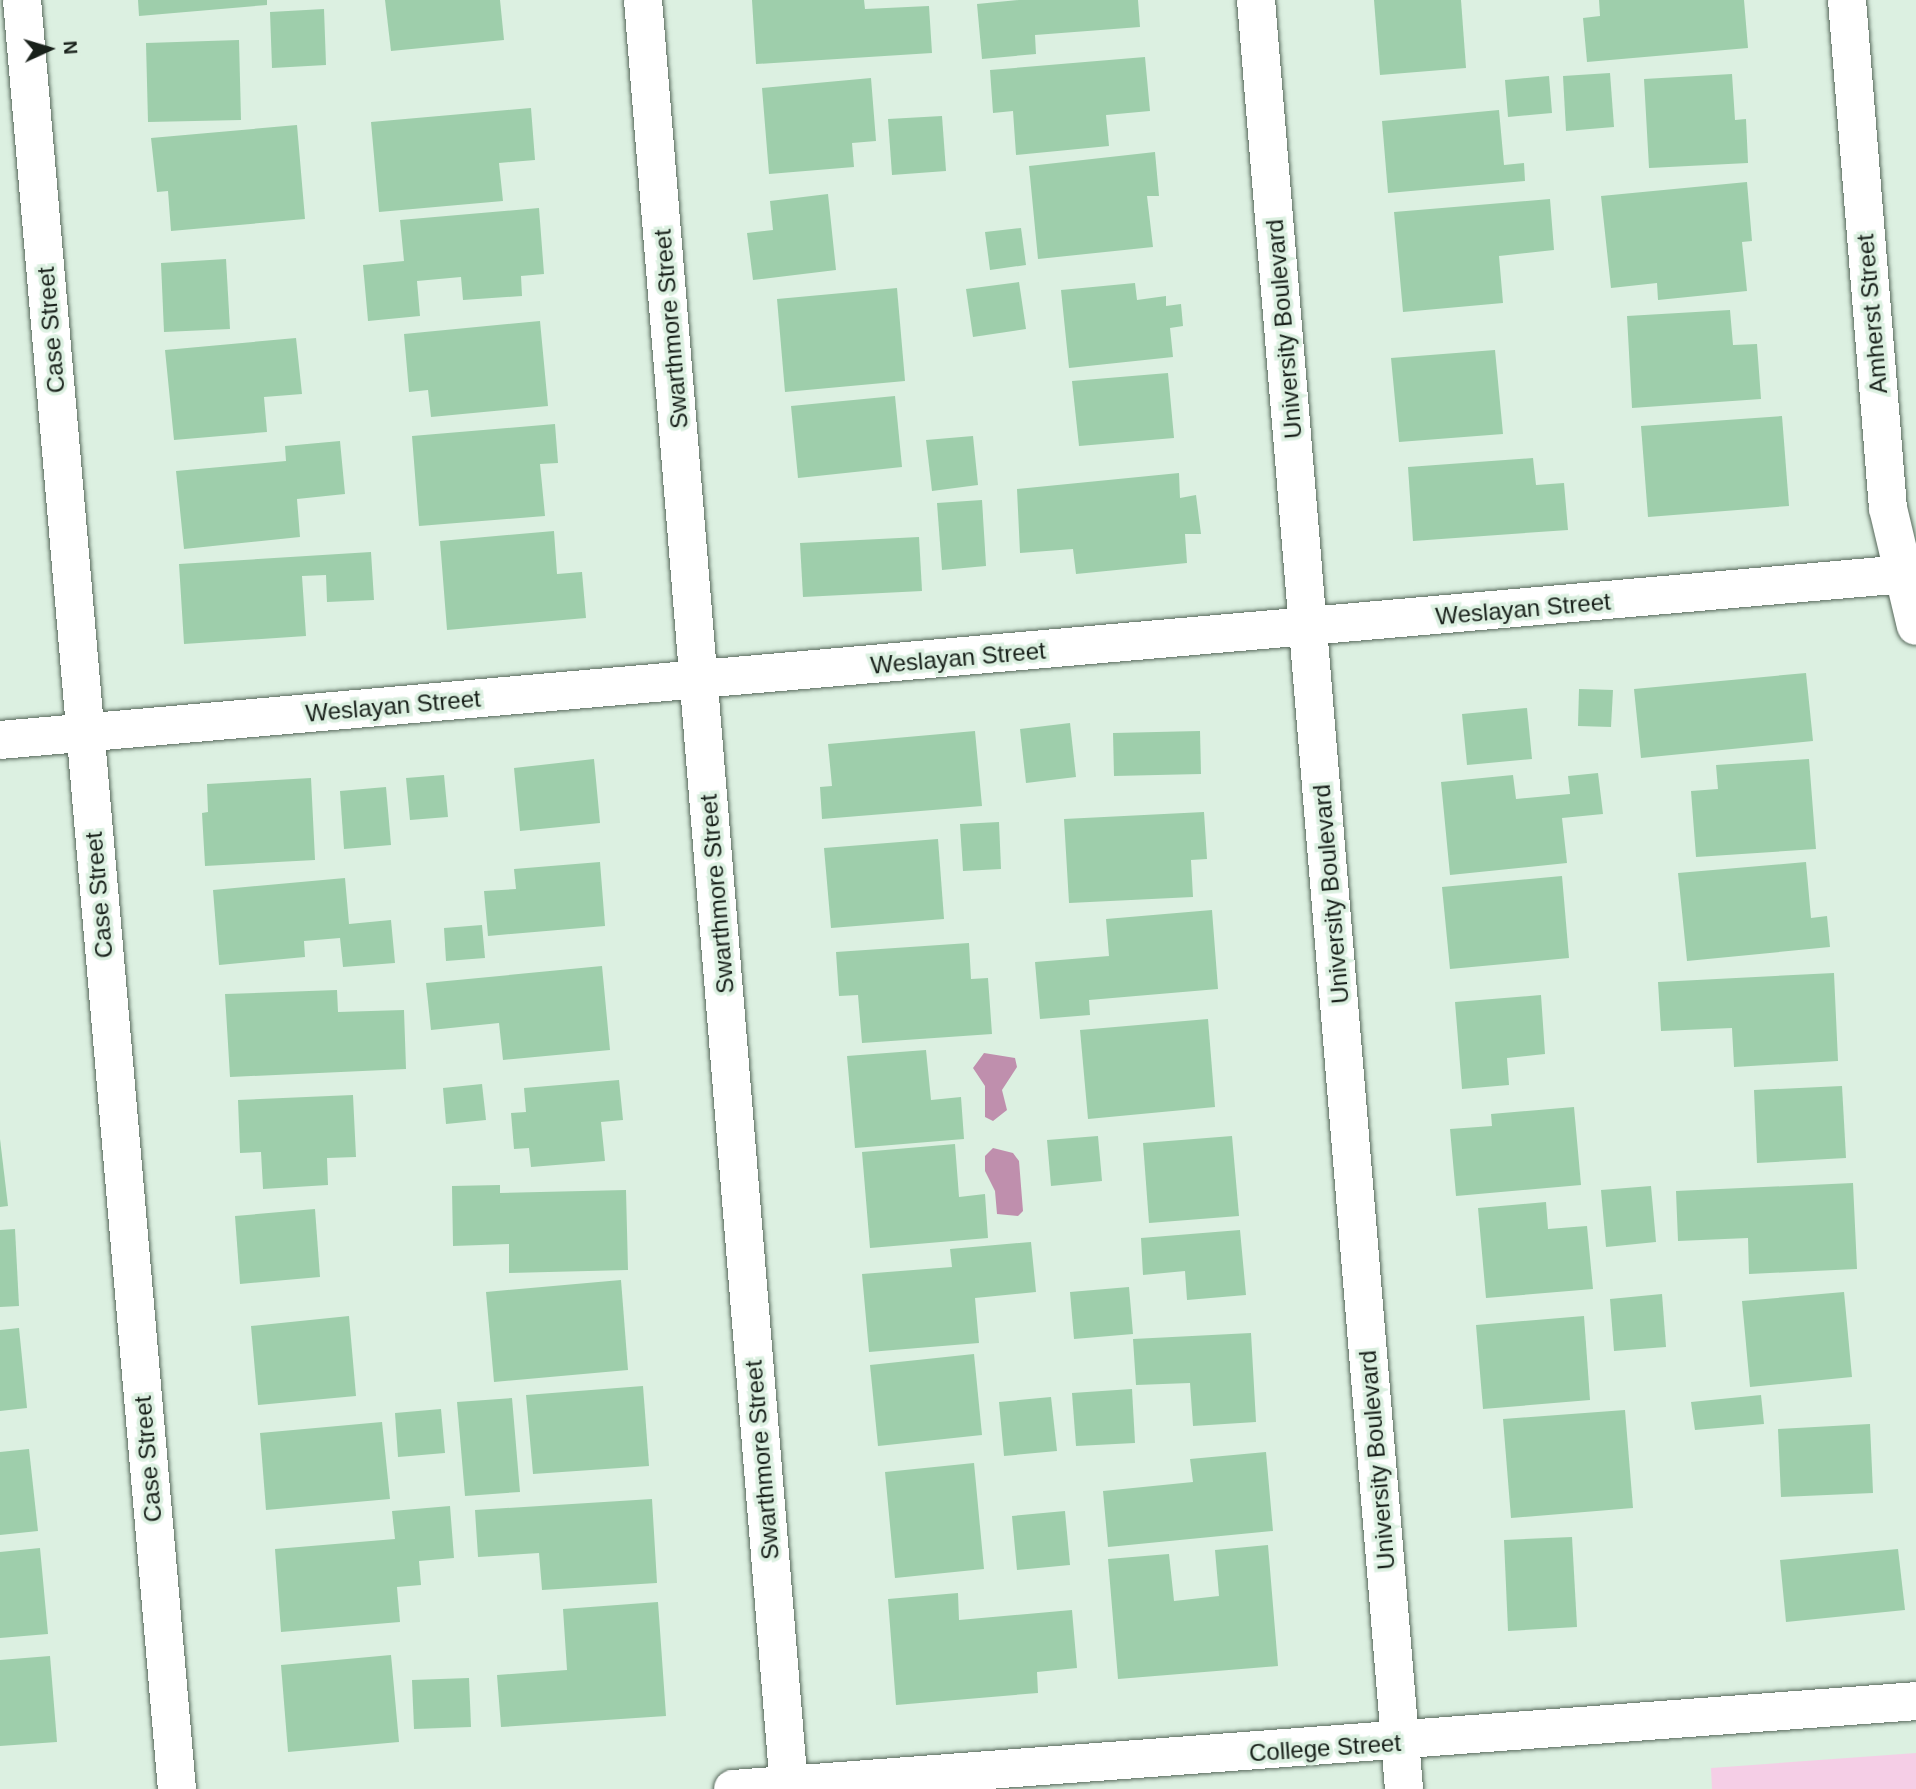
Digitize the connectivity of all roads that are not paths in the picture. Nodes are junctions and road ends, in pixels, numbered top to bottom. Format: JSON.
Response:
{"nodes":[{"id":1,"x":22,"y":0,"type":"edge"},
{"id":2,"x":643,"y":0,"type":"edge"},
{"id":3,"x":1256,"y":0,"type":"edge"},
{"id":4,"x":1847,"y":0,"type":"edge"},
{"id":5,"x":1910,"y":573,"type":"edge"},
{"id":6,"x":1916,"y":626,"type":"edge"},
{"id":7,"x":1309,"y":629,"type":"junction"},
{"id":8,"x":700,"y":679,"type":"junction"},
{"id":9,"x":85,"y":733,"type":"junction"},
{"id":10,"x":0,"y":740,"type":"edge"},
{"id":11,"x":1916,"y":1701,"type":"edge"},
{"id":12,"x":1400,"y":1744,"type":"junction"},
{"id":13,"x":788,"y":1786,"type":"edge"},
{"id":14,"x":177,"y":1789,"type":"edge"},
{"id":15,"x":733,"y":1789,"type":"edge"},
{"id":16,"x":1404,"y":1789,"type":"edge"}],
"edges":[{"from":1,"to":9,"type":"street","name":"Case Street"},
{"from":2,"to":8,"type":"street","name":"Swarthmore Street"},
{"from":3,"to":7,"type":"street","name":"University Boulevard"},
{"from":4,"to":5,"type":"street","name":"Amherst Street"},
{"from":5,"to":6,"type":"street","name":"Amherst Street"},
{"from":5,"to":7,"type":"street","name":"Weslayan Street"},
{"from":7,"to":8,"type":"street","name":"Weslayan Street"},
{"from":7,"to":12,"type":"street","name":"University Boulevard"},
{"from":8,"to":9,"type":"street","name":"Weslayan Street"},
{"from":8,"to":13,"type":"street","name":"Swarthmore Street"},
{"from":9,"to":10,"type":"street","name":"Weslayan Street"},
{"from":9,"to":14,"type":"street","name":"Case Street"},
{"from":11,"to":12,"type":"street","name":"College Street"},
{"from":12,"to":13,"type":"street","name":"College Street"},
{"from":12,"to":16,"type":"street","name":"University Boulevard"},
{"from":13,"to":15,"type":"street","name":"College Street"}]}
